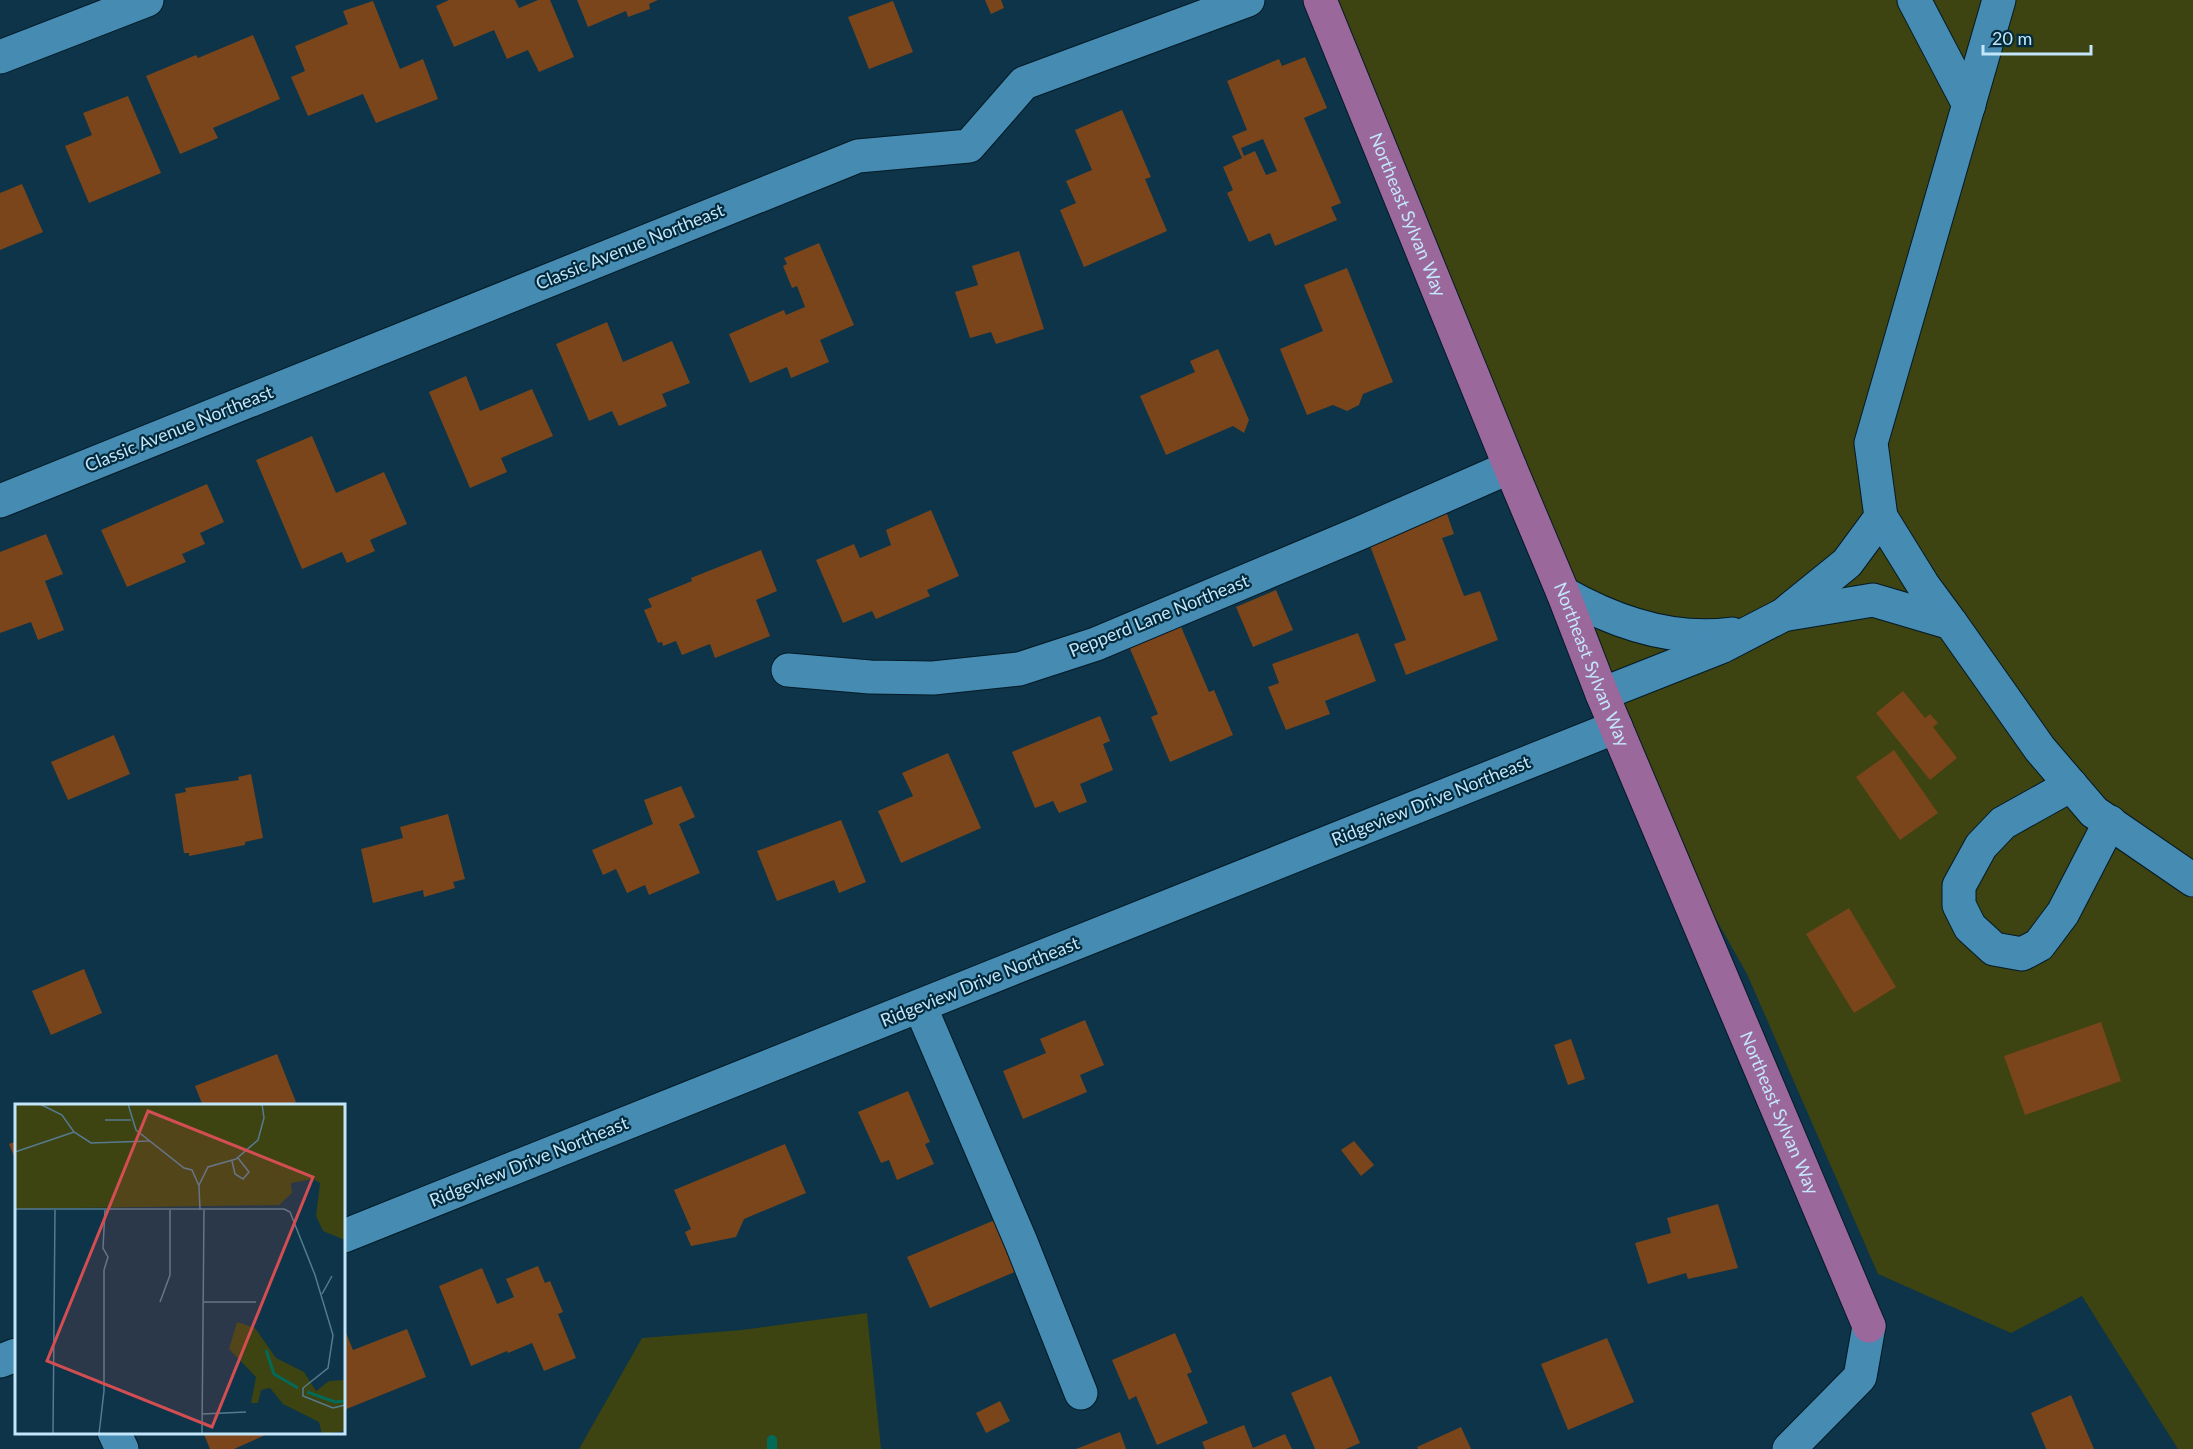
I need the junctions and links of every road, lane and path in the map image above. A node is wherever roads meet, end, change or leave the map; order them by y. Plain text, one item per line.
1 (147, 0) edge
2 (1248, 0) edge
3 (1320, 0) edge
4 (1914, 0) edge
5 (1999, 0) edge
6 (0, 57) edge
7 (1969, 105) junction
8 (1510, 467) junction
9 (0, 501) edge
10 (1881, 517) junction
11 (1563, 593) junction
12 (1783, 615) junction
13 (1951, 623) junction
14 (1752, 631) junction
15 (788, 670) dead end
16 (1602, 694) junction
17 (1616, 727) junction
18 (2071, 785) junction
19 (2110, 822) junction
20 (2193, 880) edge
21 (920, 1006) junction
22 (345, 1236) edge
23 (1869, 1326) joint
24 (15, 1355) edge
25 (0, 1361) edge
26 (1081, 1393) dead end
27 (115, 1434) edge
28 (122, 1449) edge
29 (1789, 1449) edge

1 - 6 street
2 - 9 street, Classic Avenue Northeast
3 - 8 main road, Northeast Sylvan Way
4 - 7 street
5 - 7 street
7 - 10 street
8 - 11 main road, Northeast Sylvan Way
8 - 15 street, Pepperd Lane Northeast
10 - 12 street
10 - 13 street
11 - 14 street
11 - 16 main road, Northeast Sylvan Way
12 - 13 street
12 - 14 street
13 - 18 street
14 - 16 street
16 - 17 main road, Northeast Sylvan Way
17 - 21 street, Ridgeview Drive Northeast
17 - 23 main road, Northeast Sylvan Way
18 - 19 street
18 - 19 street
19 - 20 street
21 - 22 street, Ridgeview Drive Northeast
21 - 26 street
23 - 29 street
24 - 25 street
27 - 28 street

